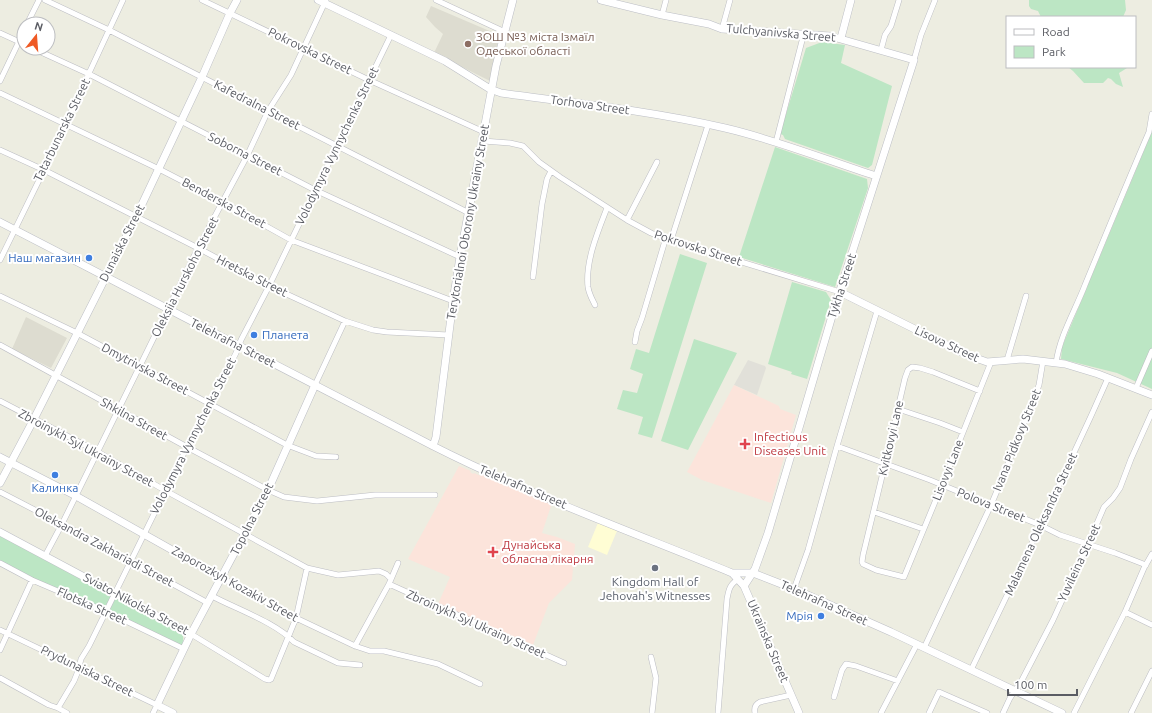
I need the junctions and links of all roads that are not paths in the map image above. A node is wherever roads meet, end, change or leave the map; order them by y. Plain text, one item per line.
1 (39, 0) edge
2 (45, 0) edge
3 (123, 0) edge
4 (202, 0) edge
5 (237, 0) edge
6 (436, 0) edge
7 (513, 0) edge
8 (601, 0) edge
9 (666, 0) edge
10 (730, 0) edge
11 (851, 0) edge
12 (899, 0) edge
13 (934, 0) edge
14 (323, 1) edge
15 (610, 1) edge
16 (230, 13) junction
17 (662, 15) junction
18 (31, 16) edge
19 (722, 29) junction
20 (108, 30) junction
21 (504, 32) junction
22 (0, 33) edge
23 (804, 33) junction
24 (391, 35) junction
25 (841, 38) junction
26 (16, 41) edge
27 (303, 48) junction
28 (881, 50) junction
29 (16, 52) edge
30 (50, 56) edge
31 (914, 60) junction
32 (89, 74) junction
33 (202, 77) junction
34 (369, 80) junction
35 (0, 81) edge
36 (492, 90) junction
37 (0, 93) edge
38 (268, 111) junction
39 (1152, 114) edge
40 (181, 121) junction
41 (65, 124) junction
42 (708, 125) junction
43 (484, 132) junction
44 (483, 141) junction
45 (776, 142) junction
46 (336, 146) junction
47 (0, 150) edge
48 (247, 156) junction
49 (657, 162) dead end
50 (159, 169) junction
51 (44, 170) junction
52 (551, 171) junction
53 (876, 176) junction
54 (316, 190) junction
55 (223, 202) junction
56 (607, 208) junction
57 (469, 213) junction
58 (136, 217) junction
59 (627, 220) junction
60 (0, 222) edge
61 (14, 229) junction
62 (666, 239) junction
63 (291, 240) junction
64 (198, 248) junction
65 (460, 257) junction
66 (0, 260) edge
67 (105, 277) junction
68 (533, 277) dead end
69 (269, 286) junction
70 (840, 292) junction
71 (0, 296) edge
72 (1026, 296) dead end
73 (453, 301) junction
74 (595, 305) dead end
75 (169, 309) junction
76 (877, 311) junction
77 (345, 321) junction
78 (77, 333) junction
79 (449, 335) junction
80 (635, 342) dead end
81 (0, 345) edge
82 (239, 345) junction
83 (1152, 351) edge
84 (1007, 360) junction
85 (1042, 361) junction
86 (991, 362) junction
87 (1056, 363) junction
88 (140, 367) junction
89 (56, 375) junction
90 (1108, 378) junction
91 (315, 385) junction
92 (1136, 388) junction
93 (980, 391) junction
94 (1152, 395) edge
95 (0, 401) edge
96 (210, 404) junction
97 (898, 409) junction
98 (119, 411) junction
99 (1152, 412) edge
100 (34, 419) junction
101 (963, 432) junction
102 (287, 446) junction
103 (433, 446) junction
104 (836, 446) junction
105 (187, 448) junction
106 (98, 452) junction
107 (0, 457) edge
108 (336, 457) dead end
109 (10, 463) junction
110 (885, 464) junction
111 (0, 483) edge
112 (942, 485) junction
113 (268, 490) junction
114 (166, 491) junction
115 (0, 492) edge
116 (435, 495) dead end
117 (76, 496) junction
118 (991, 505) junction
119 (874, 512) junction
120 (62, 524) junction
121 (1040, 525) junction
122 (923, 529) junction
123 (0, 532) edge
124 (144, 534) junction
125 (244, 534) junction
126 (1088, 544) junction
127 (1152, 554) edge
128 (45, 556) junction
129 (131, 561) junction
130 (0, 563) edge
131 (398, 563) dead end
132 (1146, 565) junction
133 (307, 568) junction
134 (732, 573) junction
135 (753, 573) junction
136 (222, 578) junction
137 (904, 578) joint
138 (738, 579) junction
139 (32, 580) junction
140 (390, 581) junction
141 (744, 586) junction
142 (794, 589) junction
143 (115, 594) junction
144 (210, 599) junction
145 (106, 612) junction
146 (1125, 612) junction
147 (296, 618) junction
148 (1152, 625) edge
149 (0, 630) edge
150 (8, 633) junction
151 (192, 634) junction
152 (289, 637) junction
153 (917, 644) junction
154 (356, 646) junction
155 (924, 648) junction
156 (184, 649) junction
157 (0, 650) edge
158 (651, 657) dead end
159 (564, 663) dead end
160 (360, 665) dead end
161 (79, 667) junction
162 (970, 670) junction
163 (1152, 671) edge
164 (0, 678) edge
165 (898, 681) junction
166 (480, 684) dead end
167 (1015, 691) junction
168 (791, 695) junction
169 (834, 697) dead end
170 (157, 705) junction
171 (58, 708) junction
172 (68, 713) edge
173 (153, 713) edge
174 (173, 713) edge
175 (652, 713) edge
176 (718, 713) edge
177 (755, 713) edge
178 (799, 713) edge
179 (881, 713) edge
180 (929, 713) edge
181 (988, 713) edge
182 (1003, 713) edge
183 (1062, 713) edge
184 (1074, 713) edge
185 (1131, 713) edge

1 - 18 street
2 - 20 street, Kafedralna Street
3 - 20 street, Tatarbunarska Street
4 - 16 street, Pokrovska Street
5 - 16 main road, Dunaiska Street
6 - 21 street
7 - 21 main road, Terytorialnoi Oborony Ukrainy Street
8 - 15 main road, Tulchyanivska Street
9 - 17 street
10 - 19 street
11 - 25 main road
12 - 28 street
13 - 31 street, Tykha Street
14 - 24 main road, Torhova Street
14 - 27 street, Oleksiia Hurskoho Street
15 - 17 main road, Tulchyanivska Street
16 - 27 street, Pokrovska Street
16 - 33 main road, Dunaiska Street
17 - 19 main road, Tulchyanivska Street
19 - 23 main road, Tulchyanivska Street
20 - 32 street, Tatarbunarska Street
20 - 33 street, Kafedralna Street
21 - 36 main road, Terytorialnoi Oborony Ukrainy Street
22 - 26 street
23 - 25 main road, Tulchyanivska Street
23 - 45 street
24 - 34 street, Volodymyra Vynnychenka Street
24 - 36 main road, Torhova Street
25 - 28 main road, Tulchyanivska Street
27 - 34 street, Pokrovska Street
27 - 38 street, Oleksiia Hurskoho Street
28 - 31 main road, Tulchyanivska Street
29 - 35 street
30 - 32 street, Soborna Street
31 - 53 main road, Tykha Street
32 - 40 street, Soborna Street
32 - 41 street, Tatarbunarska Street
33 - 38 street, Kafedralna Street
33 - 40 main road, Dunaiska Street
34 - 43 street, Pokrovska Street
34 - 46 street, Volodymyra Vynnychenka Street
36 - 42 main road, Torhova Street
36 - 43 main road, Terytorialnoi Oborony Ukrainy Street
37 - 41 street, Benderska Street
38 - 46 street, Kafedralna Street
38 - 48 street, Oleksiia Hurskoho Street
39 - 87 street
40 - 48 street, Soborna Street
40 - 50 main road, Dunaiska Street
41 - 50 street, Benderska Street
41 - 51 street, Tatarbunarska Street
42 - 45 main road, Torhova Street
42 - 62 street
43 - 44 main road, Terytorialnoi Oborony Ukrainy Street
44 - 52 street, Pokrovska Street
44 - 57 main road, Terytorialnoi Oborony Ukrainy Street
45 - 53 main road, Torhova Street
46 - 54 street, Volodymyra Vynnychenka Street
46 - 57 street, Kafedralna Street
47 - 51 street, Hretska Street
48 - 54 street, Soborna Street
48 - 55 street, Oleksiia Hurskoho Street
49 - 59 street
50 - 55 street, Benderska Street
50 - 58 main road, Dunaiska Street
51 - 58 street, Hretska Street
51 - 61 street, Tatarbunarska Street
52 - 56 street, Pokrovska Street
52 - 68 street
53 - 70 main road, Tykha Street
54 - 63 street, Volodymyra Vynnychenka Street
54 - 65 street, Soborna Street
55 - 63 street, Benderska Street
55 - 64 street, Oleksiia Hurskoho Street
56 - 59 street, Pokrovska Street
56 - 74 street
57 - 65 main road, Terytorialnoi Oborony Ukrainy Street
58 - 64 street, Hretska Street
58 - 67 main road, Dunaiska Street
59 - 62 street, Pokrovska Street
60 - 61 main road, Telehrafna Street
61 - 66 street, Tatarbunarska Street
61 - 67 main road, Telehrafna Street
62 - 70 street, Pokrovska Street
62 - 80 street
63 - 69 street, Volodymyra Vynnychenka Street
63 - 73 street, Benderska Street
64 - 69 street, Hretska Street
64 - 75 street, Oleksiia Hurskoho Street
65 - 73 main road, Terytorialnoi Oborony Ukrainy Street
67 - 75 main road, Telehrafna Street
67 - 78 main road, Dunaiska Street
69 - 77 street, Hretska Street
69 - 82 street, Volodymyra Vynnychenka Street
70 - 76 main road, Lisova Street
70 - 135 main road, Tykha Street
71 - 78 street, Dmytrivska Street
72 - 84 street
73 - 79 main road, Terytorialnoi Oborony Ukrainy Street
75 - 82 main road, Telehrafna Street
75 - 88 street, Oleksiia Hurskoho Street
76 - 86 main road, Lisova Street
76 - 104 street
77 - 79 street, Hretska Street
77 - 91 street, Topolna Street
78 - 88 street, Dmytrivska Street
78 - 89 main road, Dunaiska Street
79 - 103 main road, Terytorialnoi Oborony Ukrainy Street
81 - 89 street, Shkilna Street
82 - 91 main road, Telehrafna Street
82 - 96 street, Volodymyra Vynnychenka Street
83 - 92 street
84 - 85 main road, Lisova Street
84 - 86 main road, Lisova Street
85 - 87 main road, Lisova Street
85 - 118 street, Ivana Pidkovy Street
86 - 93 street, Lisovyi Lane
87 - 90 main road, Lisova Street
88 - 96 street, Dmytrivska Street
88 - 98 street, Oleksiia Hurskoho Street
89 - 98 street, Shkilna Street
89 - 100 main road, Dunaiska Street
90 - 92 main road, Lisova Street
90 - 121 street, Malamena Oleksandra Street
91 - 102 main road, Topolna Street
91 - 103 main road, Telehrafna Street
92 - 94 main road, Lisova Street
93 - 97 street, Kvitkovyi Lane
93 - 101 street, Lisovyi Lane
95 - 100 street, Zbroinykh Syl Ukrainy Street
96 - 102 street, Dmytrivska Street
96 - 105 street, Volodymyra Vynnychenka Street
97 - 101 street
97 - 110 street, Kvitkovyi Lane
98 - 105 street, Shkilna Street
98 - 106 street, Oleksiia Hurskoho Street
99 - 126 street, Yuvileina Street
100 - 106 street, Zbroinykh Syl Ukrainy Street
100 - 109 main road, Dunaiska Street
101 - 112 street, Lisovyi Lane
102 - 108 street, Dmytrivska Street
102 - 113 main road, Topolna Street
103 - 134 main road, Telehrafna Street
104 - 110 street, Polova Street
104 - 142 street
105 - 113 street, Shkilna Street
105 - 114 street, Volodymyra Vynnychenka Street
106 - 114 street, Zbroinykh Syl Ukrainy Street
106 - 117 street, Oleksiia Hurskoho Street
107 - 109 main road, Zaporozkyh Kozakiv Street
109 - 111 main road, Dunaiska Street
109 - 117 main road, Zaporozkyh Kozakiv Street
110 - 112 street, Polova Street
110 - 119 street, Kvitkovyi Lane
112 - 118 street, Polova Street
112 - 122 street, Lisovyi Lane
113 - 116 street, Shkilna Street
113 - 125 main road, Topolna Street
114 - 124 street, Volodymyra Vynnychenka Street
114 - 125 street, Zbroinykh Syl Ukrainy Street
115 - 120 street, Oleksandra Zakhariadi Street
117 - 120 street, Oleksiia Hurskoho Street
117 - 124 main road, Zaporozkyh Kozakiv Street
118 - 121 street, Polova Street
118 - 155 street, Ivana Pidkovy Street
119 - 122 street
119 - 137 street, Kvitkovyi Lane
120 - 128 street, Oleksiia Hurskoho Street
120 - 129 street, Oleksandra Zakhariadi Street
121 - 126 street, Polova Street
121 - 162 street, Malamena Oleksandra Street
122 - 137 street, Lisovyi Lane
123 - 128 main road, Sviato-Nikolska Street
124 - 129 street, Volodymyra Vynnychenka Street
124 - 136 main road, Zaporozkyh Kozakiv Street
125 - 133 street, Zbroinykh Syl Ukrainy Street
125 - 136 main road, Topolna Street
126 - 132 street, Polova Street
126 - 167 street, Yuvileina Street
127 - 132 street
128 - 143 main road, Sviato-Nikolska Street
129 - 143 street, Volodymyra Vynnychenka Street
129 - 144 street, Oleksandra Zakhariadi Street
130 - 139 street, Flotska Street
131 - 140 street
132 - 146 street
133 - 140 street, Zbroinykh Syl Ukrainy Street
133 - 147 street
134 - 135 main road, Telehrafna Street
134 - 138 main road, Ukrainska Street
135 - 141 main road, Tykha Street
135 - 142 main road, Telehrafna Street
136 - 144 main road, Topolna Street
136 - 147 street, Zaporozkyh Kozakiv Street
138 - 141 main road, Ukrainska Street
138 - 176 street
139 - 145 street, Flotska Street
139 - 150 street
140 - 154 street
140 - 159 street, Zbroinykh Syl Ukrainy Street
141 - 168 main road, Ukrainska Street
142 - 153 main road, Telehrafna Street
143 - 145 street, Volodymyra Vynnychenka Street
143 - 151 main road, Sviato-Nikolska Street
144 - 151 main road, Topolna Street
144 - 152 street, Oleksandra Zakhariadi Street
145 - 156 street, Flotska Street
145 - 161 street, Volodymyra Vynnychenka Street
146 - 148 street
146 - 184 street
147 - 152 street
147 - 154 street, Zaporozkyh Kozakiv Street
149 - 150 street, Prydunaiska Street
150 - 157 street
150 - 161 street, Prydunaiska Street
151 - 152 street, Sviato-Nikolska Street
151 - 156 main road, Topolna Street
152 - 160 street, Oleksandra Zakhariadi Street
153 - 155 main road, Telehrafna Street
153 - 165 street
154 - 166 street, Zaporozkyh Kozakiv Street
155 - 162 main road, Telehrafna Street
156 - 170 main road, Topolna Street
158 - 175 street
161 - 170 street, Prydunaiska Street
161 - 171 street, Volodymyra Vynnychenka Street
162 - 167 main road, Telehrafna Street
163 - 185 street
164 - 171 street
165 - 169 street
165 - 179 street
167 - 182 street, Yuvileina Street
167 - 183 main road, Telehrafna Street
168 - 177 street
168 - 178 main road, Ukrainska Street
170 - 173 street, Topolna Street
170 - 174 main road, Prydunaiska Street
171 - 172 street
180 - 181 street

